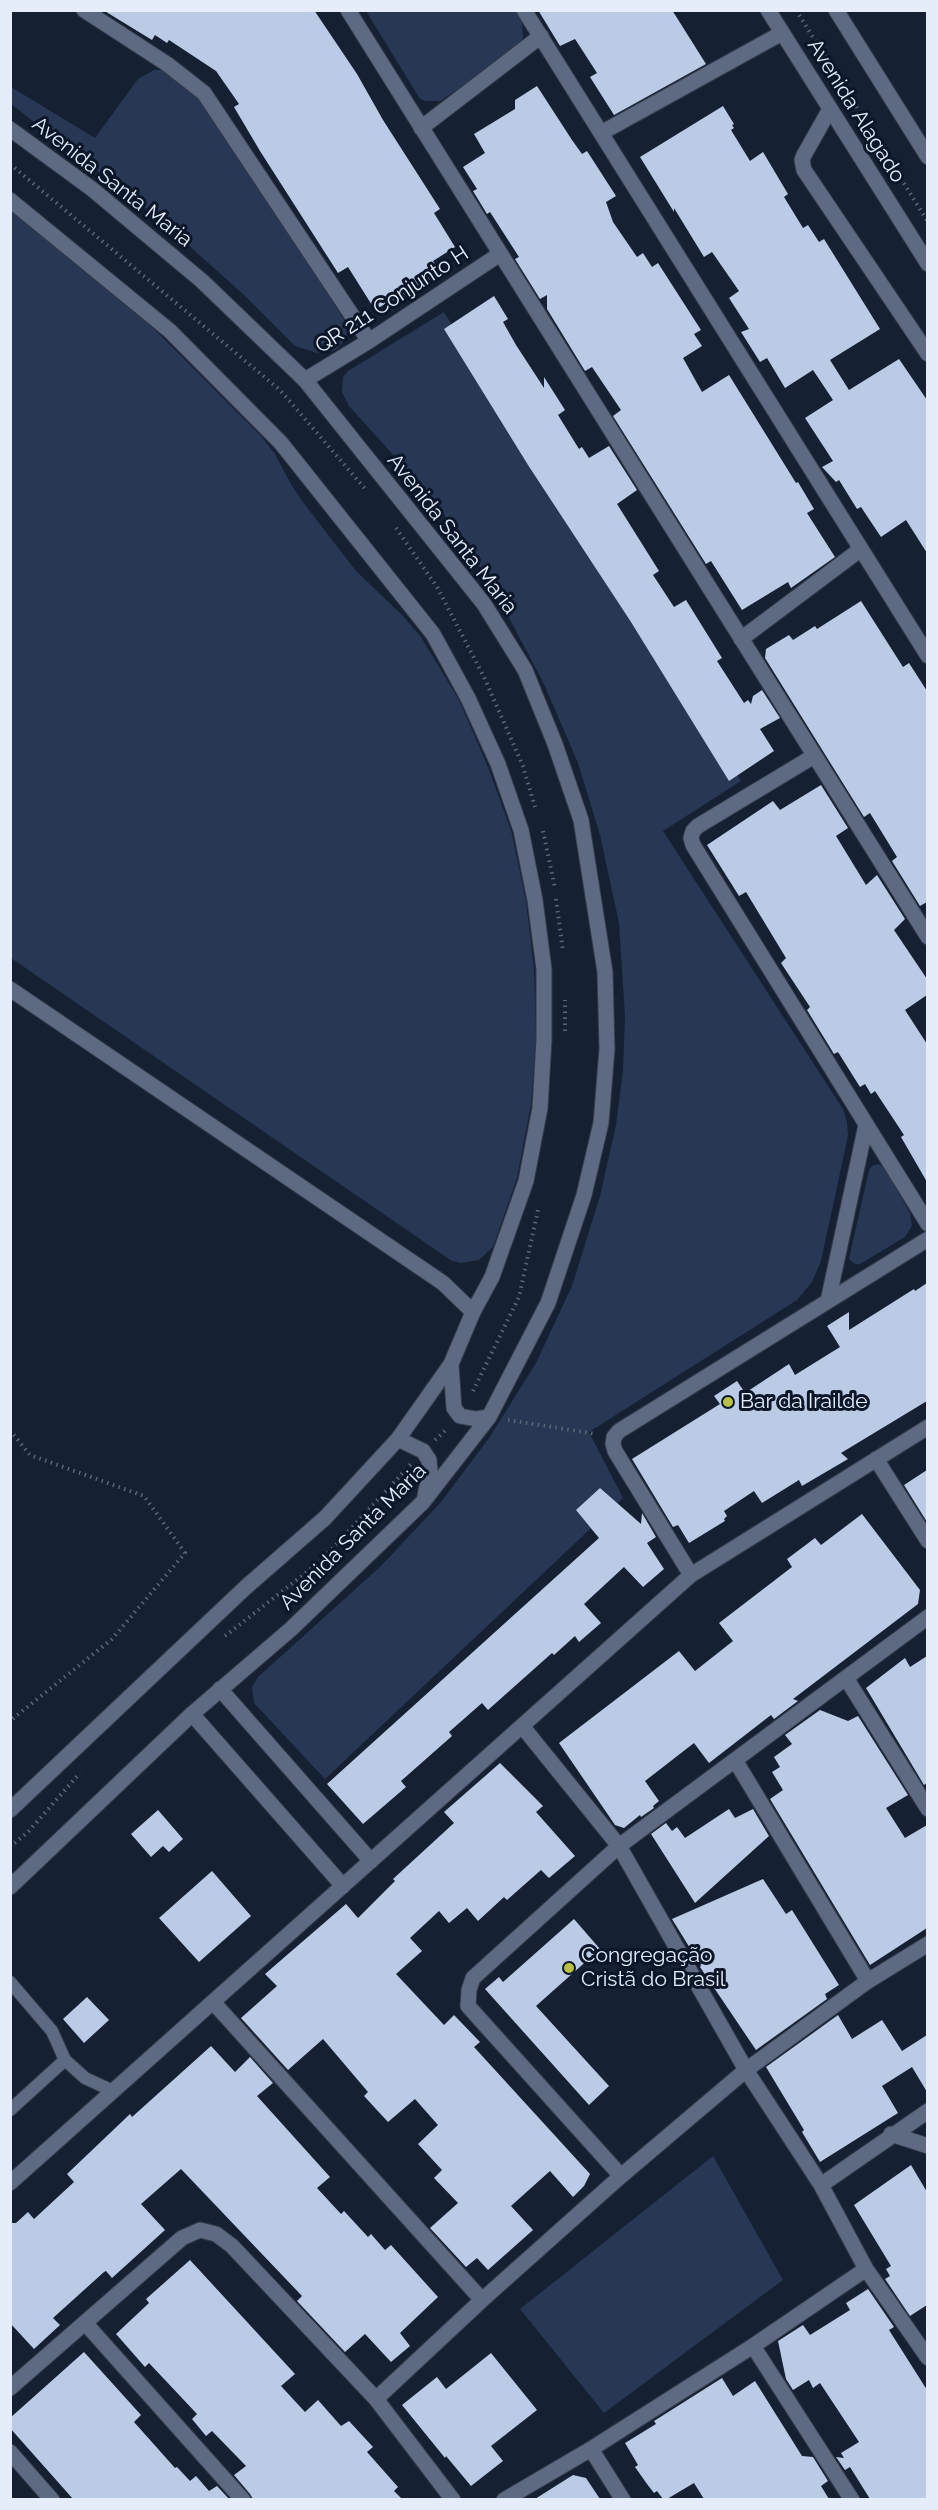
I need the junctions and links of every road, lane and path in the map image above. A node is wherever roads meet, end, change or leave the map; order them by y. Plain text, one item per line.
1 (84, 10) edge
2 (348, 10) edge
3 (524, 10) edge
4 (768, 10) edge
5 (796, 10) edge
6 (836, 10) edge
7 (782, 33) junction
8 (541, 36) junction
9 (830, 109) junction
10 (422, 128) junction
11 (10, 129) edge
12 (601, 133) junction
13 (927, 157) edge
14 (10, 164) edge
15 (10, 200) edge
16 (927, 222) edge
17 (500, 254) junction
18 (927, 264) edge
19 (369, 341) junction
20 (927, 354) edge
21 (305, 380) junction
22 (372, 498) dead end
23 (393, 525) dead end
24 (861, 549) junction
25 (741, 639) junction
26 (927, 656) edge
27 (814, 756) junction
28 (537, 811) dead end
29 (540, 822) dead end
30 (927, 937) edge
31 (563, 952) dead end
32 (10, 989) edge
33 (565, 996) dead end
34 (565, 1039) dead end
35 (866, 1125) junction
36 (539, 1207) dead end
37 (927, 1224) edge
38 (927, 1239) edge
39 (828, 1301) junction
40 (473, 1312) junction
41 (451, 1364) junction
42 (460, 1416) junction
43 (489, 1417) junction
44 (927, 1427) edge
45 (10, 1430) edge
46 (614, 1437) junction
47 (398, 1439) junction
48 (423, 1451) junction
49 (876, 1459) junction
50 (423, 1502) junction
51 (927, 1541) edge
52 (691, 1575) junction
53 (927, 1617) edge
54 (222, 1639) dead end
55 (846, 1678) junction
56 (220, 1689) junction
57 (192, 1714) junction
58 (10, 1721) edge
59 (522, 1726) junction
60 (735, 1760) junction
61 (85, 1768) dead end
62 (927, 1809) edge
63 (10, 1810) edge
64 (619, 1846) junction
65 (10, 1847) edge
66 (371, 1861) junction
67 (343, 1886) junction
68 (10, 1887) edge
69 (927, 1944) edge
70 (868, 1981) junction
71 (10, 1982) edge
72 (213, 2002) junction
73 (64, 2060) junction
74 (746, 2070) junction
75 (113, 2091) junction
76 (10, 2110) edge
77 (927, 2111) edge
78 (891, 2134) junction
79 (927, 2146) edge
80 (621, 2176) junction
81 (10, 2182) edge
82 (821, 2185) junction
83 (866, 2269) junction
84 (482, 2300) junction
85 (86, 2324) junction
86 (753, 2346) junction
87 (927, 2357) edge
88 (10, 2388) edge
89 (376, 2399) junction
90 (591, 2449) junction
91 (10, 2452) edge
92 (52, 2499) edge
93 (243, 2499) edge
94 (453, 2499) edge
95 (504, 2499) edge
96 (623, 2499) edge
97 (852, 2499) edge

1 - 19 street
2 - 10 street
3 - 8 street
4 - 7 street, Avenida Alagado
5 - 16 path
6 - 13 street, Avenida Alagado
7 - 9 street, Avenida Alagado
7 - 12 street
8 - 10 street
8 - 12 street
9 - 18 street, Avenida Alagado
9 - 20 street
10 - 17 street
11 - 21 street, Avenida Santa Maria
12 - 24 street
14 - 22 path
15 - 40 street, Avenida Santa Maria
17 - 19 street, QR 211 Conjunto H
17 - 25 street
19 - 21 street, QR 211 Conjunto H
21 - 43 street, Avenida Santa Maria
23 - 28 path
24 - 25 street
24 - 26 street
25 - 27 street
27 - 30 street
27 - 35 street
29 - 31 path
32 - 40 street
33 - 34 path
35 - 37 street
35 - 39 street
36 - 42 path
38 - 39 street
39 - 46 street
40 - 41 street, Avenida Santa Maria
41 - 42 street
41 - 47 street, Avenida Santa Maria
42 - 43 street
42 - 48 path
43 - 46 path
43 - 50 street, Avenida Santa Maria
44 - 49 street
45 - 58 path
46 - 52 street
47 - 48 street
47 - 63 street, Avenida Santa Maria
48 - 50 street
48 - 54 path
49 - 51 street
49 - 52 street
50 - 56 street, Avenida Santa Maria
52 - 59 street
53 - 55 street
55 - 60 street
55 - 62 street
56 - 57 street, Avenida Santa Maria
56 - 66 street
57 - 67 street
57 - 68 street, Avenida Santa Maria
59 - 64 street
59 - 66 street
60 - 64 street
60 - 70 street
61 - 65 path
64 - 74 street
64 - 80 street
66 - 67 street
67 - 72 street
69 - 70 street
70 - 74 street
71 - 73 lane
72 - 75 street
72 - 84 street
73 - 75 lane
73 - 76 lane
74 - 80 street
74 - 82 street
75 - 81 street
77 - 78 street
78 - 79 street
78 - 82 street
80 - 84 street
82 - 83 street
83 - 86 street
83 - 87 street
84 - 89 street
85 - 88 street
85 - 89 street
85 - 93 street
86 - 90 street
86 - 97 street
89 - 94 street
90 - 95 street
90 - 96 street
91 - 92 street

